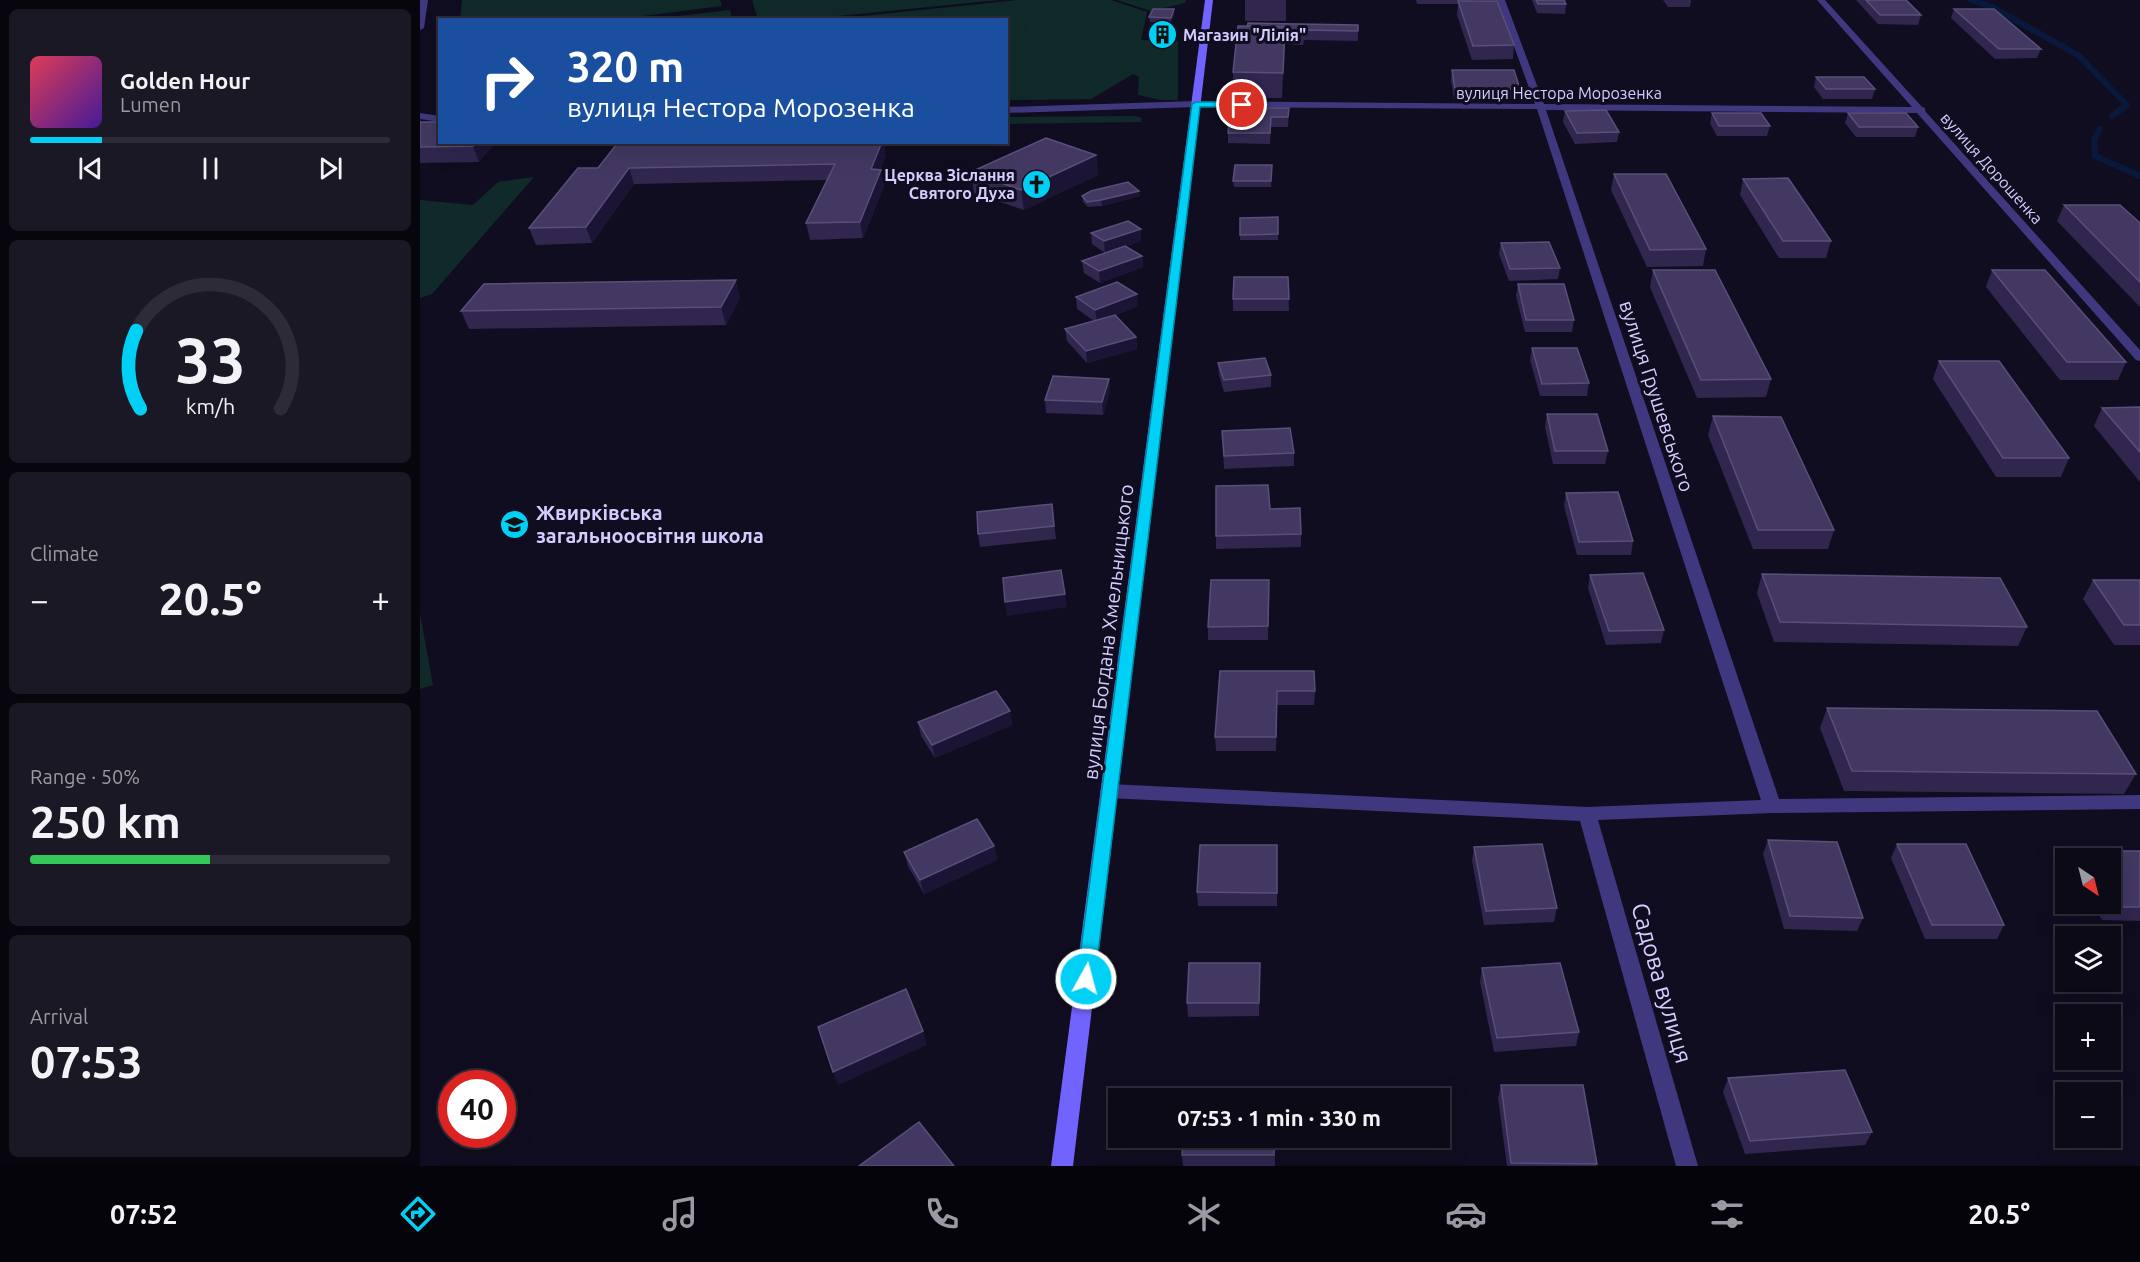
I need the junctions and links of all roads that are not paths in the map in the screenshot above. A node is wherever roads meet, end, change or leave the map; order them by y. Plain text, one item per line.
1 (424, 0) edge
2 (1209, 0) edge
3 (1501, 0) edge
4 (1821, 0) edge
5 (420, 28) edge
6 (1196, 104) junction
7 (1541, 109) junction
8 (1008, 110) edge
9 (1922, 110) junction
10 (420, 116) edge
11 (438, 119) edge
12 (2140, 357) edge
13 (1109, 791) junction
14 (2140, 802) edge
15 (1772, 806) junction
16 (1587, 814) junction
17 (1062, 1166) edge
18 (1687, 1166) edge

1 - 5 street
2 - 6 street, вулиця Богдана Хмельницького
3 - 7 street, вулиця Грушевського
4 - 9 street, вулиця Дорошенка
6 - 7 street, вулиця Нестора Морозенка
6 - 8 street
6 - 13 street, вулиця Богдана Хмельницького
7 - 9 street, вулиця Нестора Морозенка
7 - 15 street, вулиця Грушевського
9 - 12 street, вулиця Дорошенка
10 - 11 street
13 - 16 street
13 - 17 street, вулиця Богдана Хмельницького
14 - 15 street
15 - 16 street
16 - 18 street, Садова вулиця

